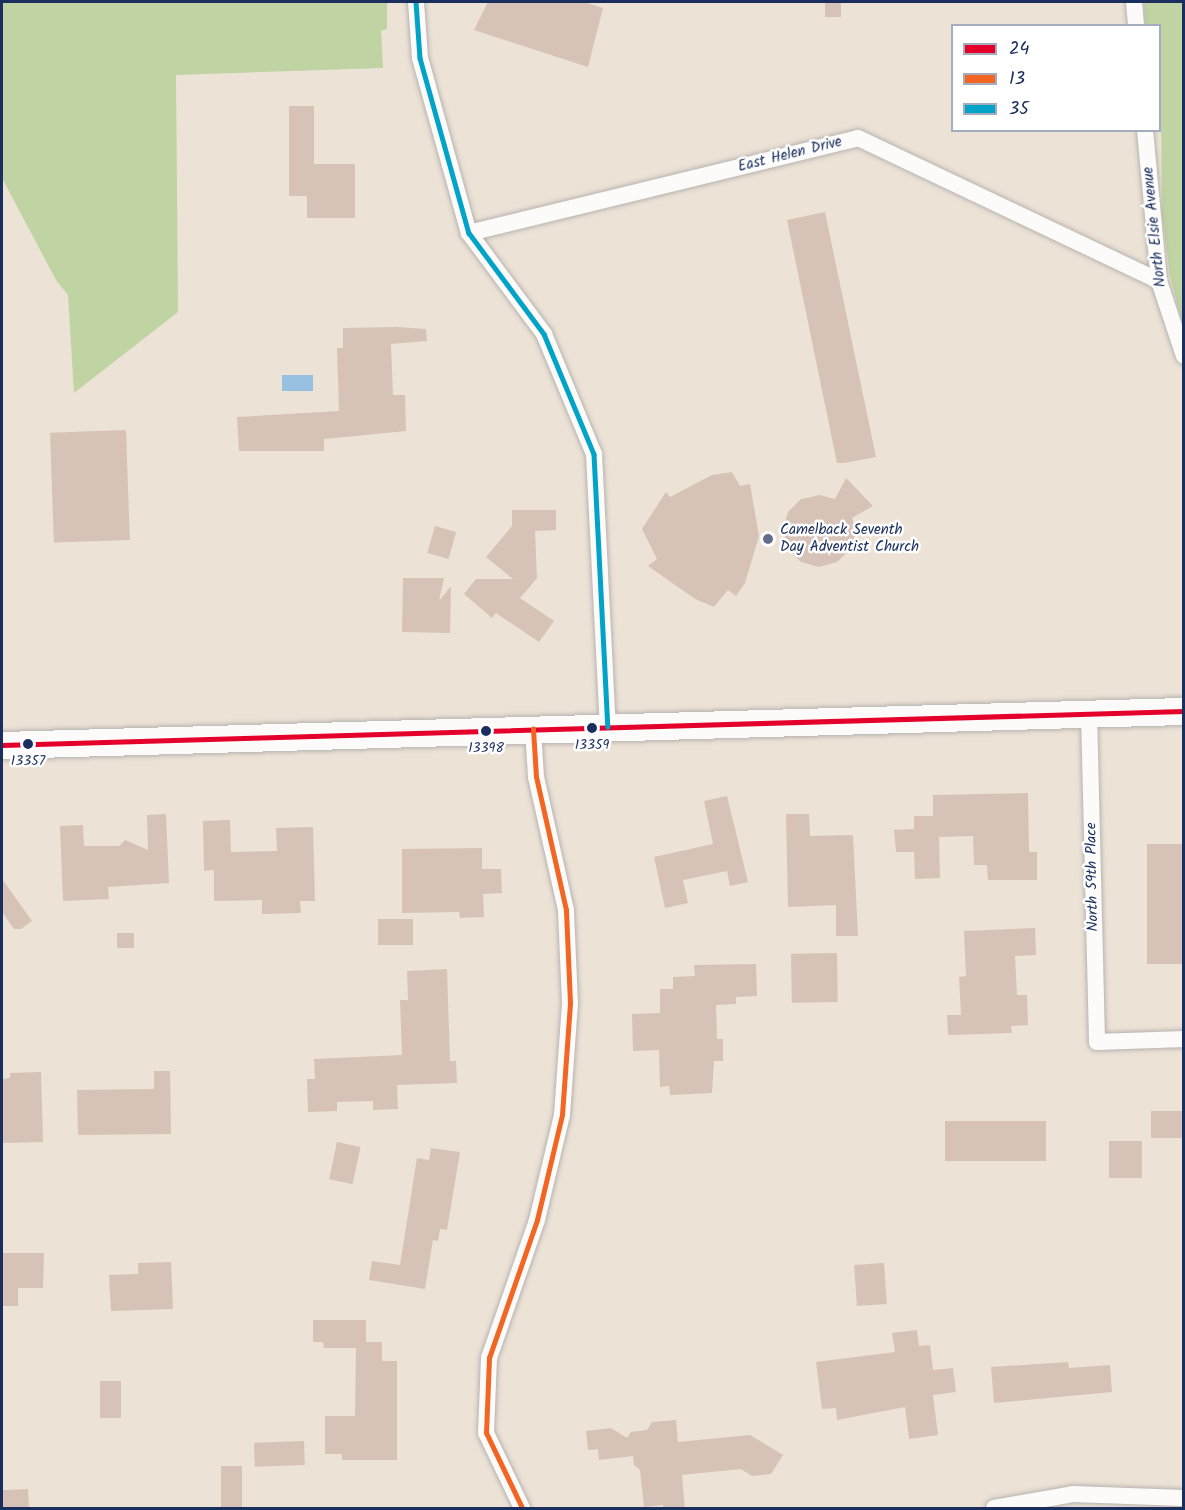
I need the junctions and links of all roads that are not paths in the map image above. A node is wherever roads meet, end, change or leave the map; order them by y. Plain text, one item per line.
1 (416, 2) edge
2 (1134, 2) edge
3 (1136, 24) edge
4 (1145, 132) edge
5 (469, 233) junction
6 (1159, 281) junction
7 (1184, 357) edge
8 (1184, 711) edge
9 (1089, 713) junction
10 (608, 727) junction
11 (533, 729) junction
12 (2, 745) edge
13 (1184, 1039) edge
14 (1184, 1498) edge
15 (522, 1509) edge
16 (994, 1509) edge

1 - 5 street
2 - 3 street
4 - 6 street, North Elsie Avenue
5 - 6 street, East Helen Drive
5 - 10 street
6 - 7 street, North Elsie Avenue
8 - 9 main road
9 - 10 main road
9 - 13 street, North 59th Place
10 - 11 main road
11 - 12 main road
11 - 15 street
14 - 16 street

